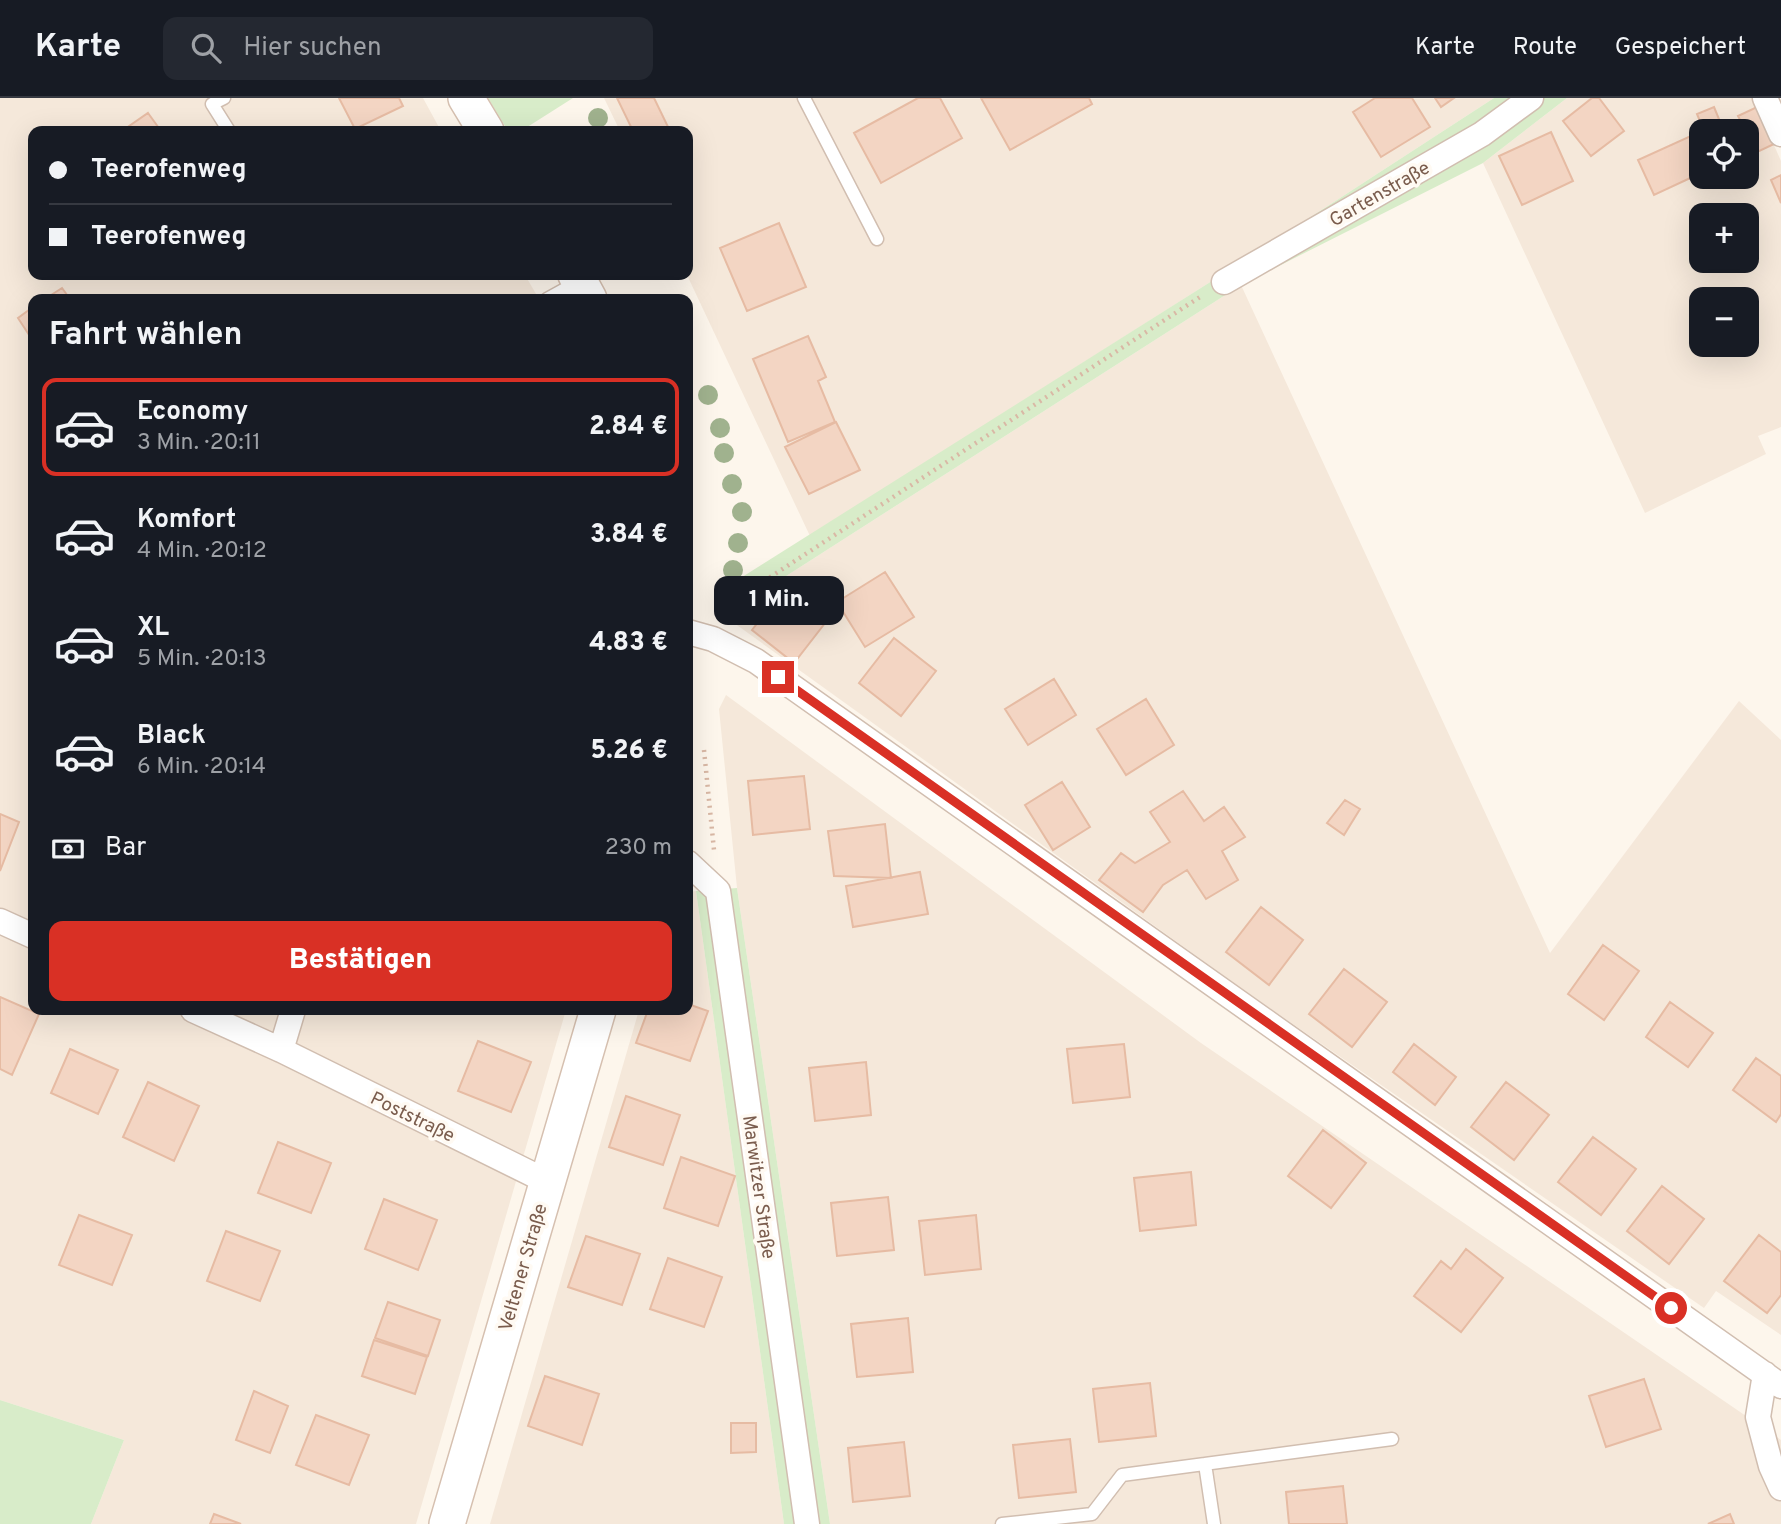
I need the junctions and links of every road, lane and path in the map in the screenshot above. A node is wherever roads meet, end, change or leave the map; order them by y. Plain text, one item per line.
1 (224, 98) edge
2 (466, 98) edge
3 (804, 98) edge
4 (1531, 98) edge
5 (1765, 98) edge
6 (226, 126) edge
7 (483, 126) edge
8 (1781, 134) edge
9 (877, 239) dead end
10 (1224, 282) joint
11 (581, 285) edge
12 (559, 294) edge
13 (715, 608) dead end
14 (693, 633) edge
15 (704, 750) dead end
16 (693, 868) edge
17 (718, 891) junction
18 (0, 921) edge
19 (28, 934) edge
20 (204, 1015) edge
21 (292, 1015) edge
22 (596, 1015) edge
23 (281, 1050) junction
24 (546, 1181) junction
25 (1773, 1380) edge
26 (1392, 1439) dead end
27 (1205, 1464) junction
28 (1781, 1488) edge
29 (447, 1524) edge
30 (807, 1524) edge
31 (1002, 1524) edge
32 (1214, 1524) edge

1 - 6 lane
2 - 7 main road
3 - 9 lane
4 - 10 street, Gartenstraße
5 - 8 street
10 - 13 path
11 - 12 lane
14 - 25 street
15 - 17 path
16 - 17 street
17 - 30 street, Marwitzer Straße
18 - 19 street
20 - 23 street, Poststraße
21 - 23 street
22 - 24 main road, Veltener Straße
23 - 24 street, Poststraße
24 - 29 main road, Veltener Straße
25 - 28 street
26 - 27 lane
27 - 31 lane
27 - 32 lane

